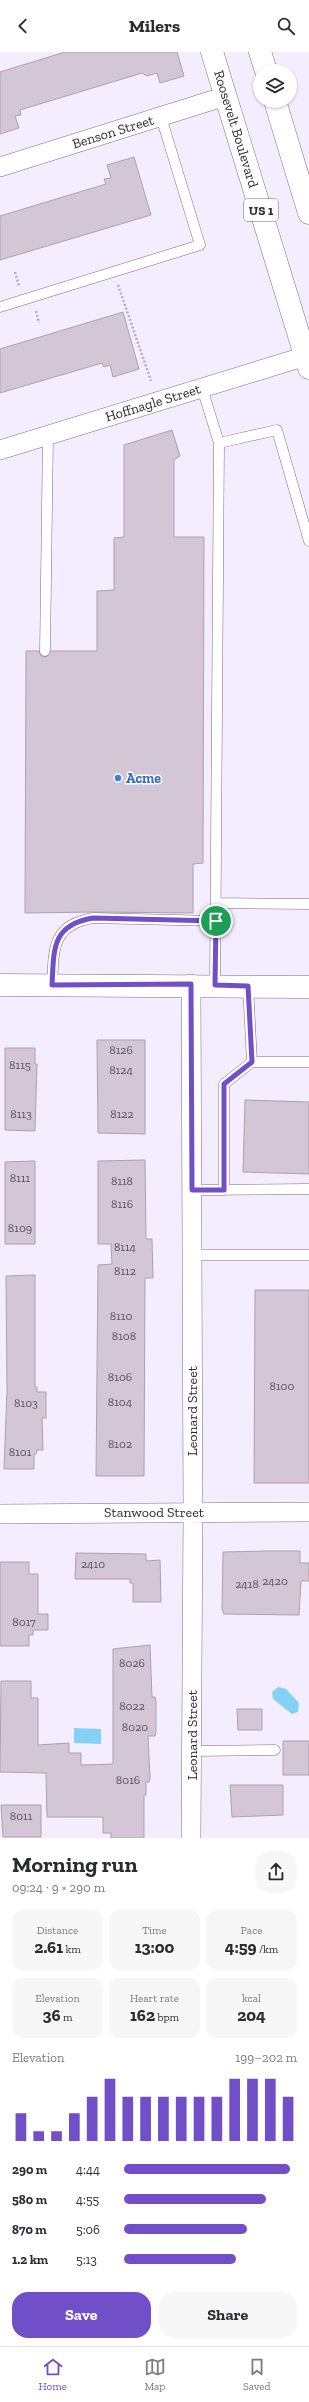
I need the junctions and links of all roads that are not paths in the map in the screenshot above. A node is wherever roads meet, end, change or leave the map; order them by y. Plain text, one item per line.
1 (212, 52) edge
2 (260, 52) edge
3 (264, 64) edge
4 (226, 96) junction
5 (277, 108) edge
6 (161, 117) junction
7 (0, 167) edge
8 (309, 213) edge
9 (0, 307) edge
10 (307, 362) edge
11 (202, 388) junction
12 (48, 435) junction
13 (219, 443) junction
14 (0, 450) edge
15 (309, 541) edge
16 (46, 651) dead end
17 (216, 903) junction
18 (309, 904) edge
19 (216, 921) junction
20 (191, 984) junction
21 (0, 985) edge
22 (52, 985) junction
23 (215, 985) junction
24 (248, 986) junction
25 (309, 987) edge
26 (252, 1062) junction
27 (309, 1062) edge
28 (309, 1189) edge
29 (192, 1190) junction
30 (224, 1190) junction
31 (192, 1255) junction
32 (309, 1255) edge
33 (193, 1512) junction
34 (309, 1512) edge
35 (0, 1514) edge
36 (275, 1750) dead end
37 (192, 1751) junction
38 (191, 1838) edge

1 - 4 main road, Roosevelt Boulevard / US 1
2 - 3 main road
4 - 6 street, Benson Street
4 - 10 main road, Roosevelt Boulevard / US 1
5 - 8 main road
6 - 7 street, Benson Street
6 - 9 lane
10 - 11 street, Hoffnagle Street
11 - 12 street, Hoffnagle Street
11 - 13 lane
12 - 14 street, Hoffnagle Street
12 - 16 lane
13 - 15 lane
13 - 17 lane
17 - 18 lane
17 - 19 lane
19 - 22 lane
19 - 23 lane
20 - 22 main road
20 - 23 main road
20 - 29 street, Leonard Street
21 - 22 main road
23 - 24 main road
24 - 25 main road
24 - 26 lane
26 - 27 lane
26 - 30 lane
28 - 30 lane
29 - 30 lane
29 - 31 street, Leonard Street
31 - 32 lane
31 - 33 street, Leonard Street
33 - 34 street, Stanwood Street
33 - 35 street, Stanwood Street
33 - 37 street, Leonard Street
36 - 37 lane
37 - 38 street, Leonard Street

